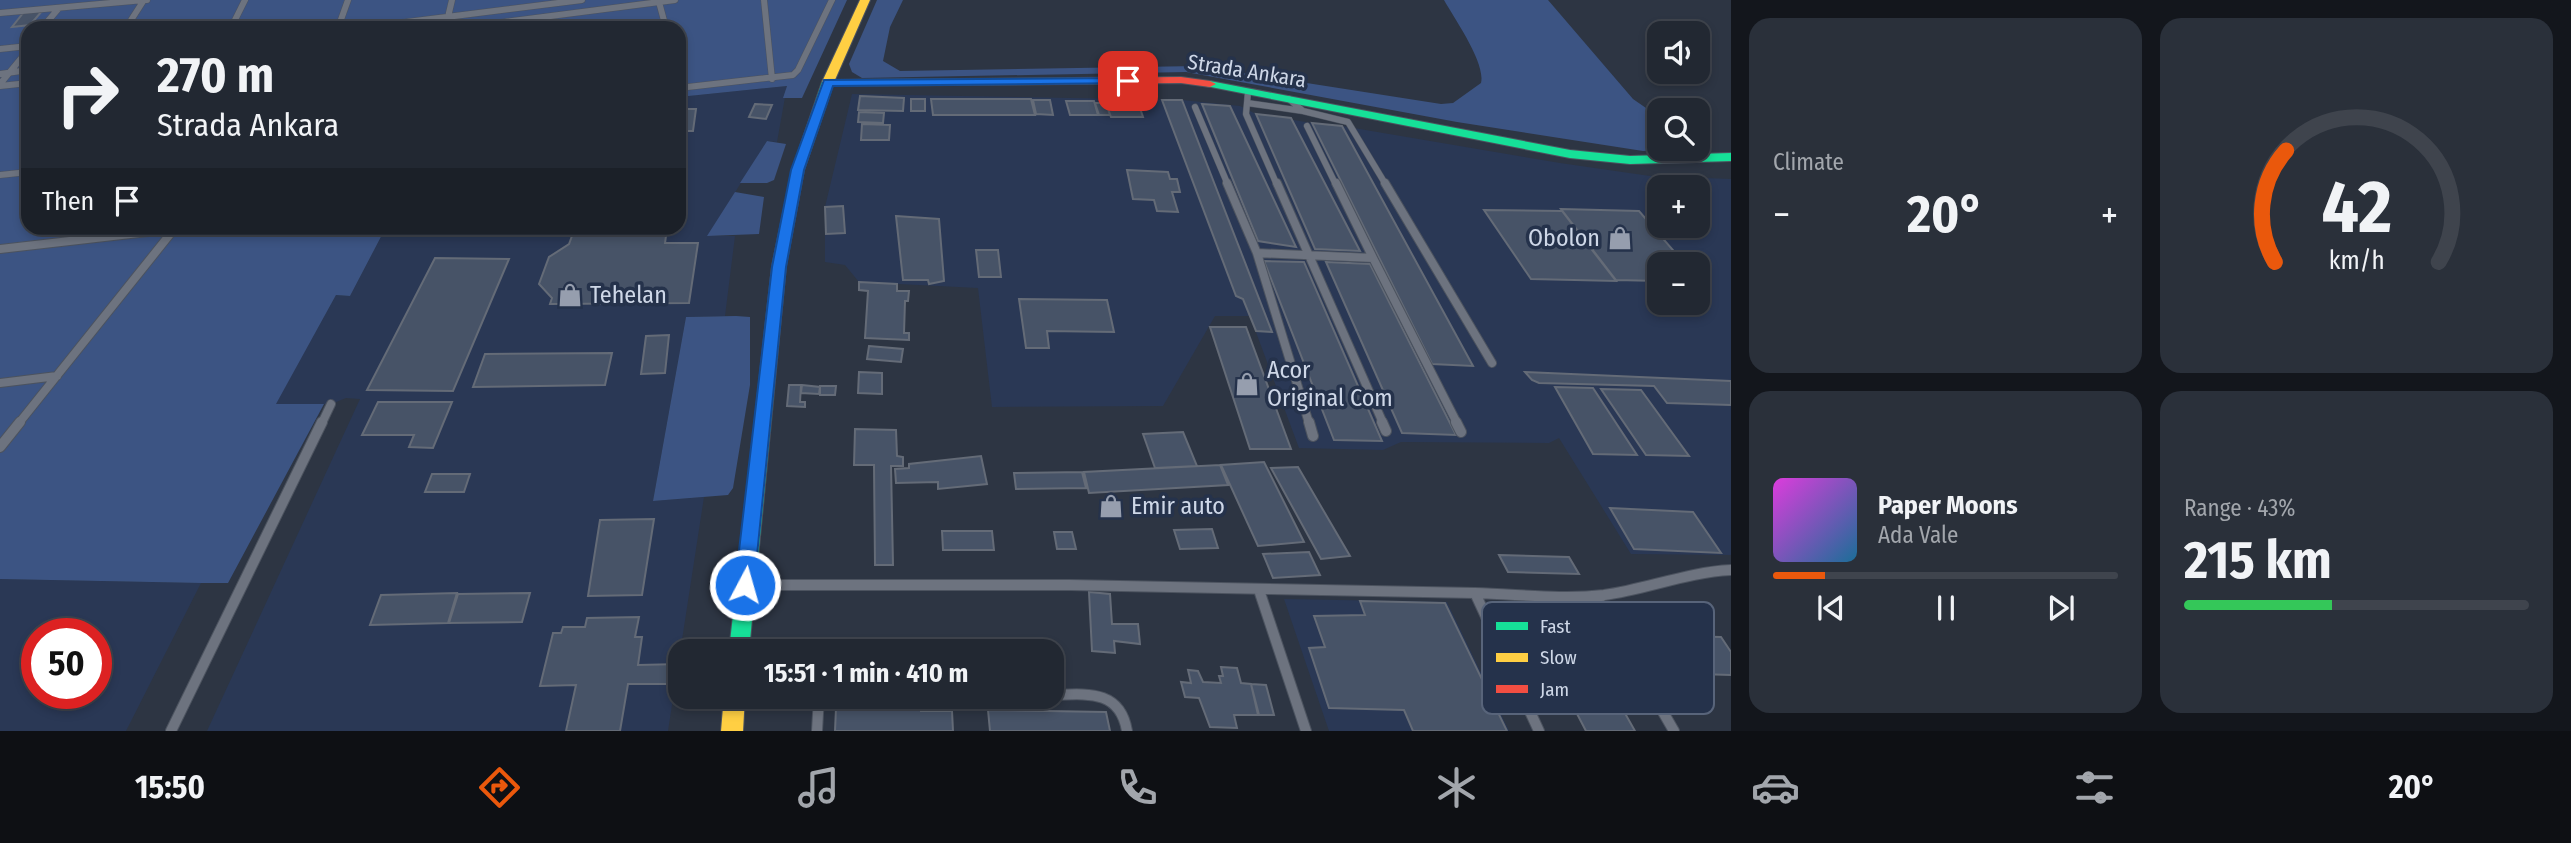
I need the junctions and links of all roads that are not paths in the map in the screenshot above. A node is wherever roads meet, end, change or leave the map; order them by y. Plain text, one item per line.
1 (145, 0) edge
2 (245, 0) edge
3 (348, 0) edge
4 (452, 0) edge
5 (582, 0) edge
6 (675, 0) edge
7 (764, 0) edge
8 (832, 0) edge
9 (865, 0) edge
10 (554, 2) edge
11 (659, 2) junction
12 (59, 8) junction
13 (9, 12) junction
14 (0, 13) edge
15 (554, 16) junction
16 (448, 17) junction
17 (48, 21) edge
18 (131, 21) edge
19 (234, 21) edge
20 (340, 21) edge
21 (416, 21) edge
22 (514, 21) edge
23 (554, 21) edge
24 (664, 21) edge
25 (0, 23) edge
26 (21, 48) edge
27 (0, 49) edge
28 (21, 58) edge
29 (21, 71) edge
30 (0, 74) edge
31 (9, 74) junction
32 (772, 79) junction
33 (828, 83) junction
34 (21, 84) edge
35 (0, 85) edge
36 (686, 88) edge
37 (1247, 97) junction
38 (1289, 99) junction
39 (1195, 107) dead end
40 (1303, 111) junction
41 (1307, 126) dead end
42 (1731, 157) edge
43 (21, 173) edge
44 (0, 175) edge
45 (119, 235) edge
46 (168, 235) edge
47 (0, 250) edge
48 (1257, 253) junction
49 (1309, 254) junction
50 (1373, 258) junction
51 (1492, 363) dead end
52 (57, 376) junction
53 (0, 383) edge
54 (331, 404) dead end
55 (1387, 431) dead end
56 (1461, 432) dead end
57 (1313, 436) dead end
58 (0, 447) edge
59 (1731, 570) edge
60 (745, 585) junction
61 (1259, 590) junction
62 (1475, 593) junction
63 (1596, 596) junction
64 (1599, 602) edge
65 (1482, 608) edge
66 (740, 639) edge
67 (1064, 695) edge
68 (734, 709) edge
69 (818, 709) edge
70 (1531, 714) edge
71 (1664, 714) edge
72 (171, 731) edge
73 (732, 731) edge
74 (817, 731) edge
75 (1127, 731) edge
76 (1306, 731) edge
77 (1539, 731) edge
78 (1674, 731) edge

1 - 12 lane
1 - 18 lane
2 - 19 lane
3 - 20 lane
4 - 16 lane
5 - 10 lane
6 - 11 lane
7 - 32 lane
8 - 32 lane
9 - 33 street
10 - 16 lane
11 - 15 lane
11 - 24 lane
12 - 13 lane
12 - 17 lane
13 - 14 lane
13 - 25 lane
15 - 22 lane
15 - 23 lane
16 - 21 lane
26 - 27 lane
28 - 31 lane
29 - 31 lane
30 - 31 lane
31 - 35 lane
32 - 36 lane
33 - 37 street, Strada Ankara
33 - 60 street
34 - 35 lane
37 - 38 street, Strada Ankara
37 - 40 lane
37 - 49 lane
38 - 40 lane
38 - 42 street, Strada Ankara
39 - 48 lane
40 - 51 lane
41 - 50 lane
43 - 44 lane
45 - 47 lane
46 - 52 lane
48 - 49 lane
48 - 57 lane
49 - 50 lane
49 - 55 lane
50 - 56 lane
52 - 53 lane
52 - 58 lane
54 - 72 lane
59 - 63 lane
60 - 61 lane
60 - 66 street
61 - 62 lane
61 - 76 lane
62 - 63 lane
62 - 65 lane
63 - 64 lane
67 - 75 lane
68 - 73 street
69 - 74 lane
70 - 77 lane
71 - 78 lane

